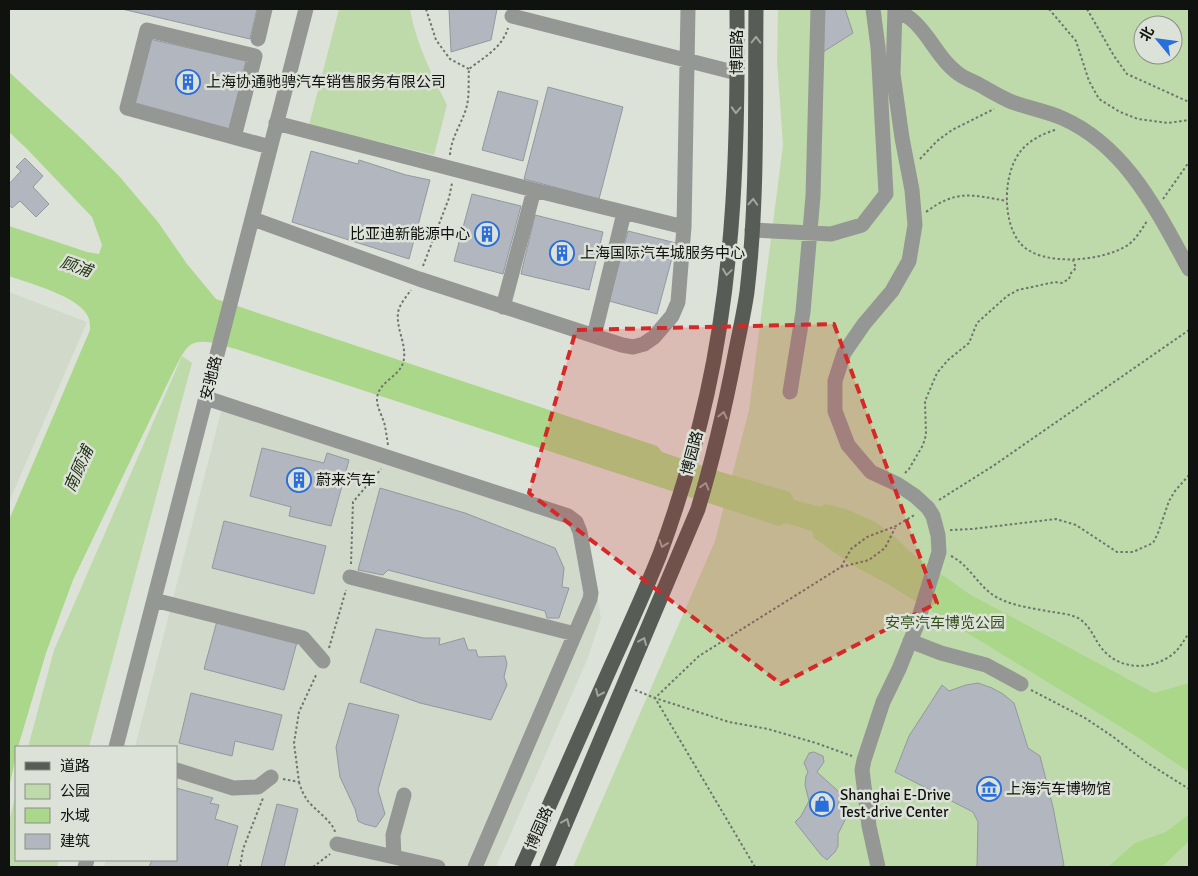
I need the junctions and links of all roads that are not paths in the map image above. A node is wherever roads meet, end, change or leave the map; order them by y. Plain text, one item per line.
1 (265, 9) edge
2 (306, 9) edge
3 (688, 9) edge
4 (737, 9) edge
5 (756, 9) edge
6 (818, 9) edge
7 (873, 9) edge
8 (895, 9) edge
9 (512, 16) road end
10 (258, 39) dead end
11 (688, 62) junction
12 (737, 73) junction
13 (276, 123) junction
14 (234, 137) junction
15 (270, 147) junction
16 (534, 190) junction
17 (624, 213) junction
18 (253, 218) junction
19 (684, 227) junction
20 (752, 230) junction
21 (810, 234) junction
22 (1189, 268) edge
23 (503, 307) junction
24 (594, 336) junction
25 (790, 392) dead end
26 (206, 398) junction
27 (350, 577) dead end
28 (154, 600) junction
29 (575, 634) junction
30 (913, 634) junction
31 (323, 661) dead end
32 (1021, 684) road end
33 (116, 746) edge
34 (178, 771) edge
35 (271, 777) dead end
36 (404, 795) dead end
37 (337, 844) road end
38 (394, 857) junction
39 (438, 867) edge
40 (475, 867) edge
41 (522, 867) edge
42 (547, 867) edge
43 (878, 867) edge

1 - 10 street
2 - 13 street, 安驰路
3 - 11 street
4 - 12 main road, 博园路
20 -> 5 main road, 博园路
6 - 21 street
7 - 21 street
8 - 22 street
8 - 30 street
9 - 11 street
11 - 12 street
11 - 19 street
12 -> 41 main road, 博园路
13 - 15 street, 安驰路
13 - 16 street
14 - 14 street
14 - 15 street
15 - 18 street, 安驰路
16 - 17 street
16 - 23 street
17 - 19 street
17 - 24 street
18 - 23 street
18 - 26 street, 安驰路
19 - 24 street
20 - 21 street
42 -> 20 main road, 博园路
21 - 25 street
23 - 24 street
26 - 28 street, 安驰路
26 - 29 street
27 - 29 street
28 - 31 street
28 - 33 street, 安驰路
29 - 40 street
30 - 32 street
30 - 43 street
34 - 35 street
36 - 38 street
37 - 38 street
38 - 39 street

